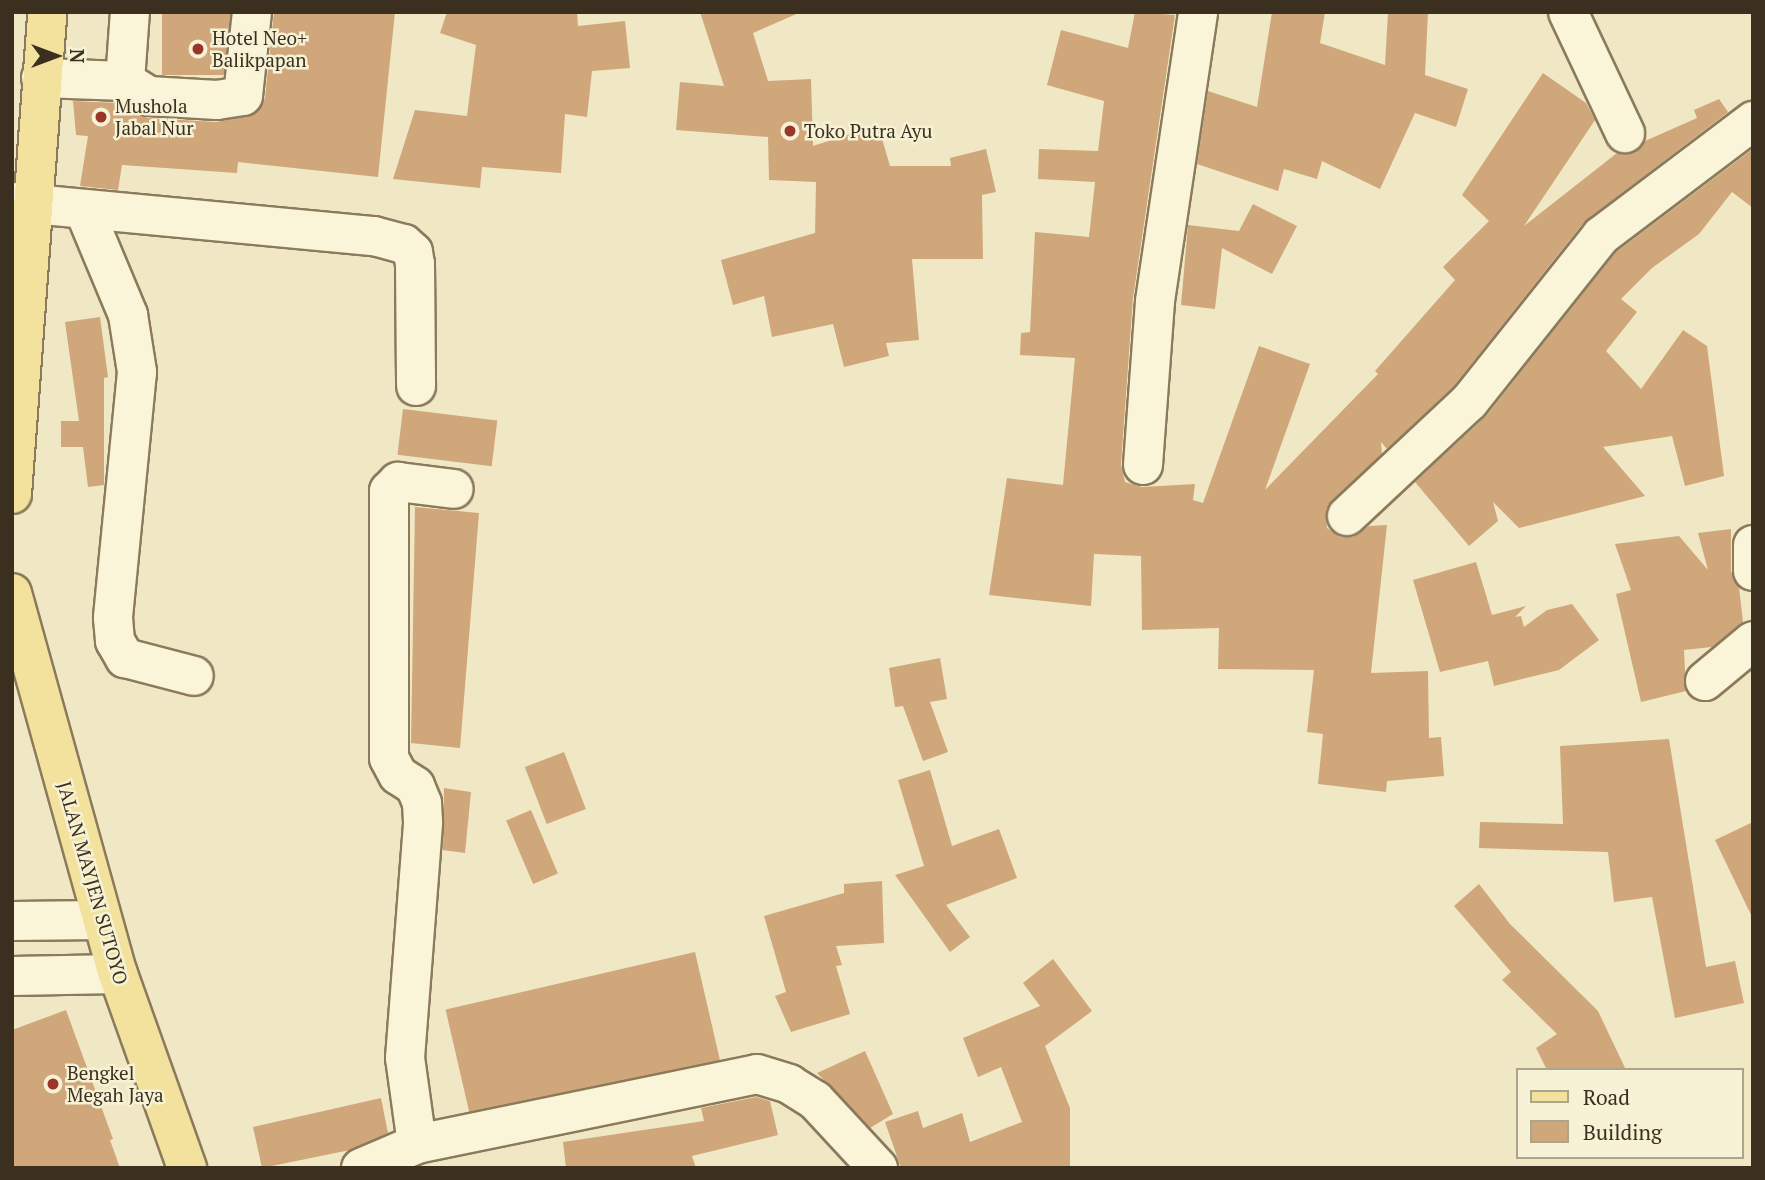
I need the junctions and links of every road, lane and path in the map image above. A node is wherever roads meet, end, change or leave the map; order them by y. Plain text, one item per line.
1 (47, 12) edge
2 (130, 12) edge
3 (252, 12) edge
4 (1198, 12) edge
5 (1568, 12) edge
6 (125, 81) junction
7 (31, 82) edge
8 (1753, 121) edge
9 (1625, 132) dead end
10 (21, 204) edge
11 (85, 212) junction
12 (416, 387) dead end
13 (1143, 465) dead end
14 (454, 489) dead end
15 (12, 494) edge
16 (1347, 516) dead end
17 (1753, 545) edge
18 (1753, 571) edge
19 (12, 593) edge
20 (1753, 641) edge
21 (194, 676) dead end
22 (1704, 681) dead end
23 (12, 920) edge
24 (102, 920) junction
25 (118, 974) junction
26 (12, 976) edge
27 (417, 1144) junction
28 (187, 1168) edge
29 (361, 1168) edge
30 (878, 1168) edge

1 - 7 main road
2 - 6 street
3 - 6 street
4 - 13 street
5 - 9 street
6 - 7 street
7 - 10 main road
8 - 16 street
10 - 11 street
10 - 15 main road
11 - 12 street
11 - 21 street
14 - 27 street
17 - 18 street
19 - 24 main road, JALAN MAYJEN SUTOYO
20 - 22 street
23 - 24 street
24 - 25 main road, JALAN MAYJEN SUTOYO
25 - 26 street
25 - 28 main road, JALAN MAYJEN SUTOYO
27 - 29 street
27 - 30 street

